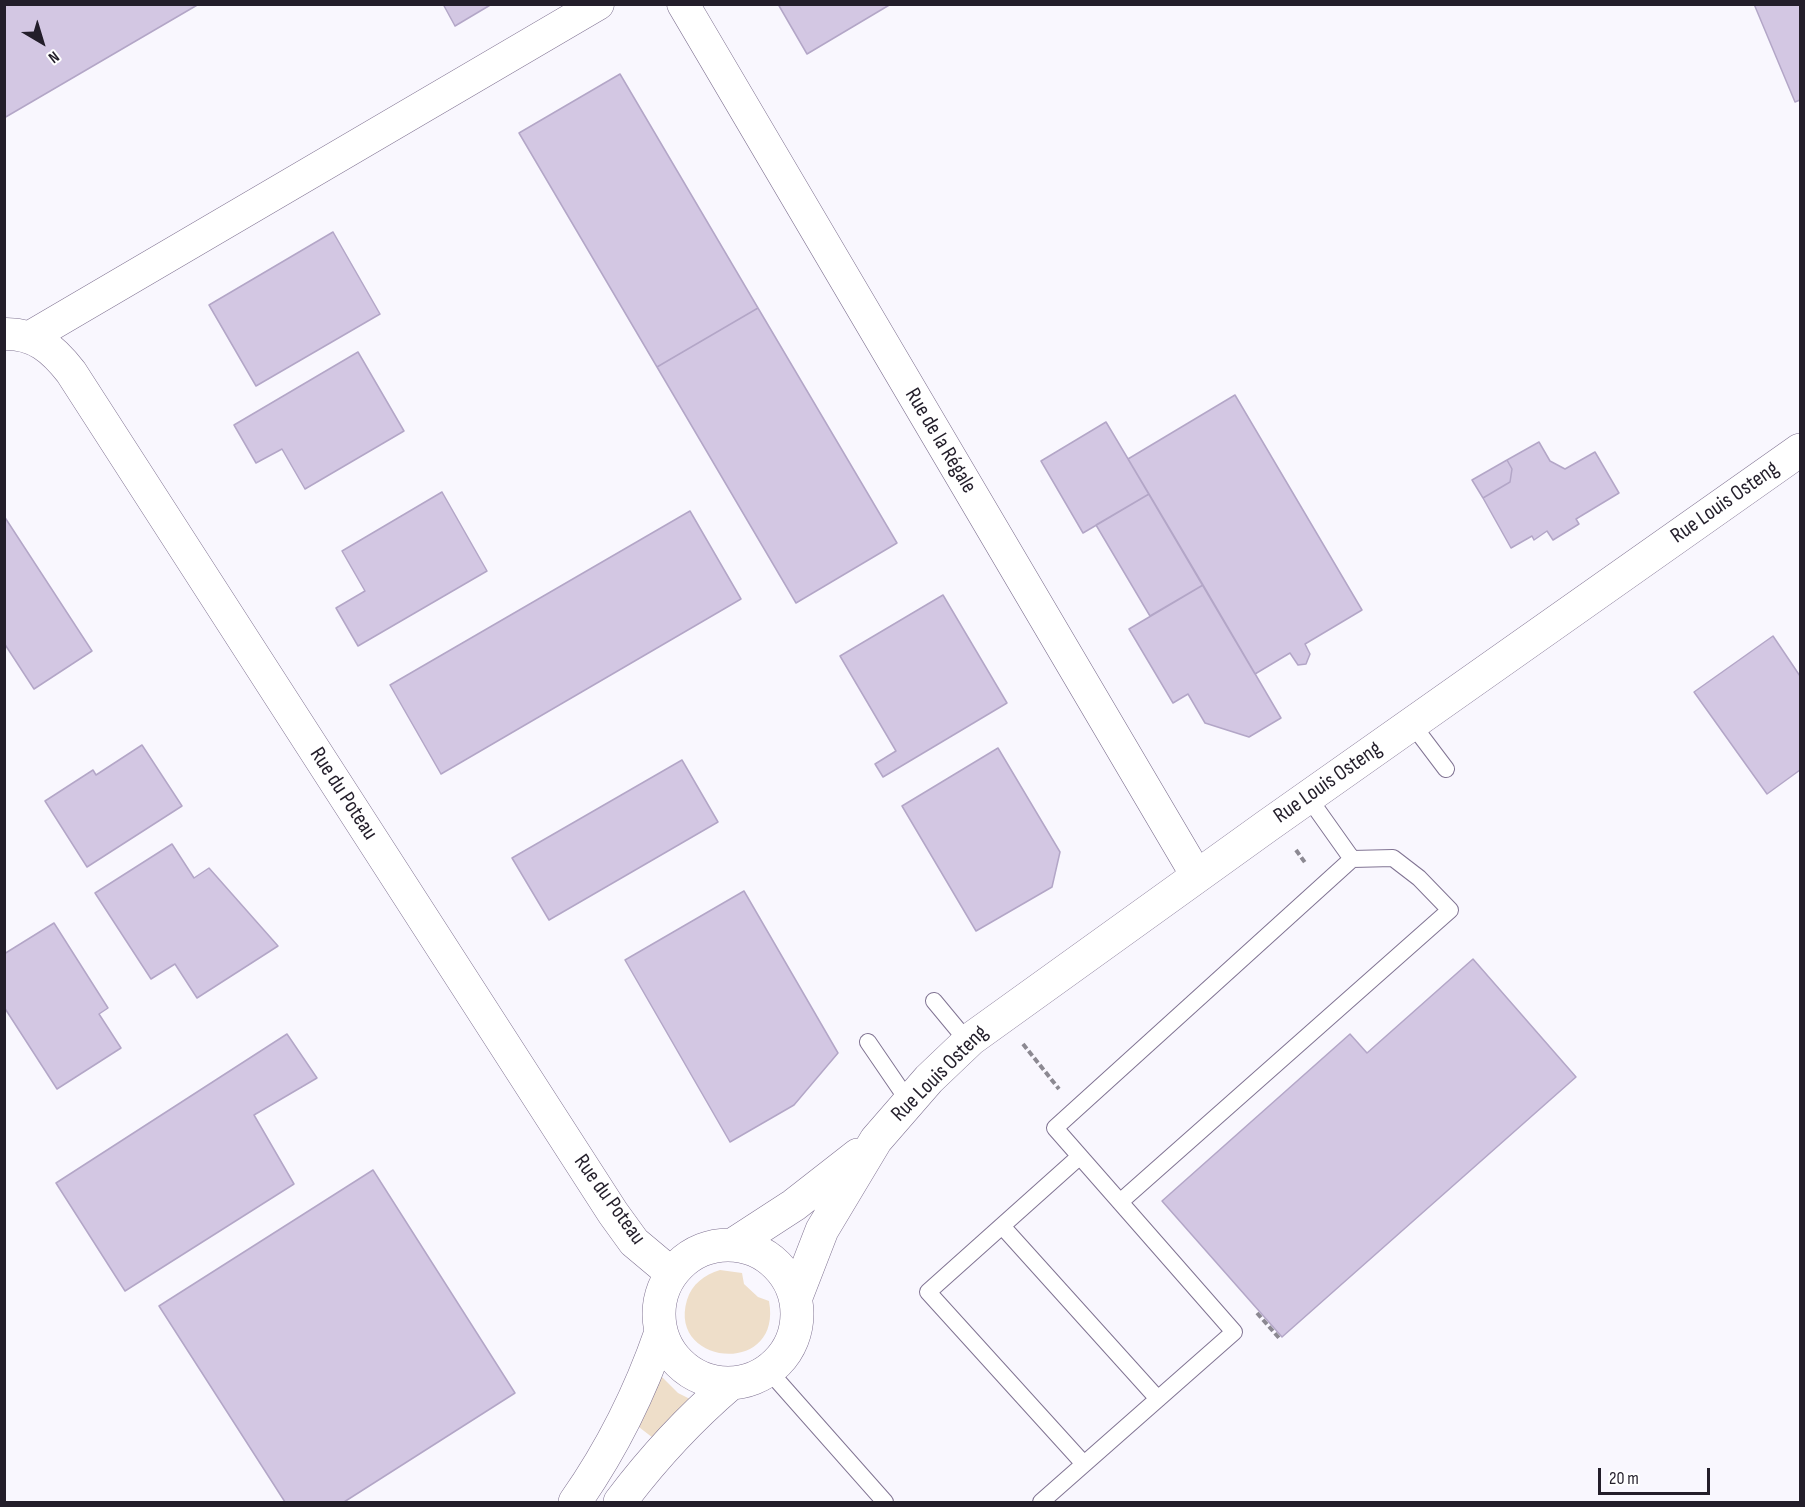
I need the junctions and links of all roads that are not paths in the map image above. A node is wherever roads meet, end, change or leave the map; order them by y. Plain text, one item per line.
1 (598, 4) edge
2 (683, 4) edge
3 (17, 335) edge
4 (1800, 450) edge
5 (1412, 724) junction
6 (1446, 770) dead end
7 (1308, 797) junction
8 (1352, 859) junction
9 (1197, 876) junction
10 (934, 1001) dead end
11 (868, 1042) dead end
12 (968, 1042) junction
13 (909, 1102) junction
14 (876, 1140) junction
15 (1079, 1157) junction
16 (1120, 1202) junction
17 (1002, 1226) junction
18 (734, 1244) junction
19 (671, 1273) junction
20 (796, 1298) junction
21 (662, 1332) junction
22 (769, 1371) junction
23 (730, 1384) junction
24 (1158, 1399) junction
25 (1084, 1464) junction
26 (575, 1503) edge
27 (620, 1503) edge
28 (885, 1503) edge
29 (1041, 1503) edge

1 - 3 street
2 - 9 street, Rue de la Régale
3 - 19 street, Rue du Poteau
4 - 5 street, Rue Louis Osteng
5 - 6 lane
5 - 7 street, Rue Louis Osteng
7 - 8 lane
7 - 9 street, Rue Louis Osteng
8 - 15 lane
8 - 16 lane
9 - 12 street, Rue Louis Osteng
10 - 12 lane
11 - 13 lane
12 - 13 street, Rue Louis Osteng
13 - 14 street, Rue Louis Osteng
14 - 18 street, Rue Louis Osteng
14 - 20 street, Rue Louis Osteng
15 - 16 lane
15 - 17 lane
16 - 24 lane
17 - 24 lane
17 - 25 lane
18 - 19 street
18 - 20 street
19 - 21 street
20 - 22 street
21 - 23 street
21 - 26 street
22 - 23 street
22 - 28 lane
23 - 27 street
24 - 25 lane
25 - 29 lane

